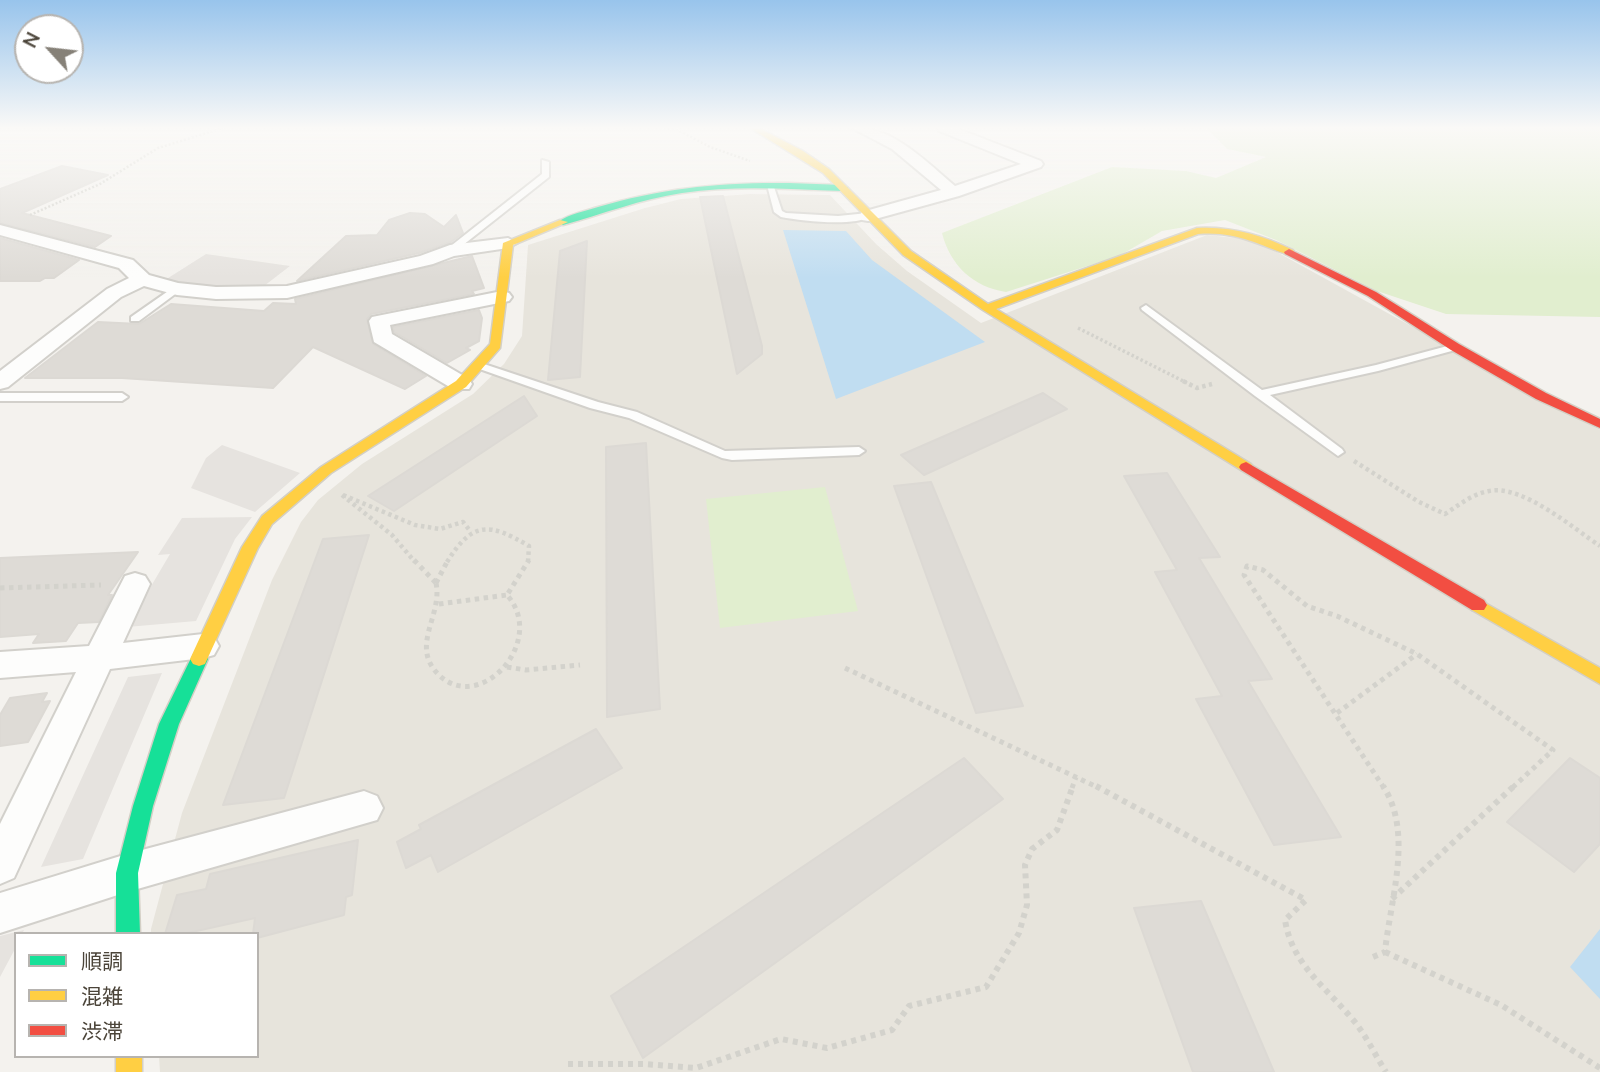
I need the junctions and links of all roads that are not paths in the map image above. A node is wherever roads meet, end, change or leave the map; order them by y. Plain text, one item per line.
1 (542, 178) edge
2 (831, 178) edge
3 (936, 178) edge
4 (994, 178) edge
5 (770, 187) junction
6 (844, 188) junction
7 (953, 192) junction
8 (868, 216) junction
9 (0, 230) edge
10 (508, 243) junction
11 (450, 251) junction
12 (142, 279) junction
13 (177, 289) junction
14 (502, 297) junction
15 (1146, 308) dead end
16 (987, 309) junction
17 (135, 319) dead end
18 (1455, 347) junction
19 (478, 365) junction
20 (0, 382) edge
21 (461, 384) junction
22 (1259, 394) junction
23 (0, 397) edge
24 (122, 397) dead end
25 (1600, 425) edge
26 (859, 451) dead end
27 (1338, 452) road end
28 (135, 584) road end
29 (204, 646) junction
30 (99, 658) junction
31 (0, 665) edge
32 (1600, 677) edge
33 (364, 808) dead end
34 (0, 865) edge
35 (127, 873) junction
36 (0, 913) edge
37 (128, 932) edge

1 - 11 lane
2 - 6 street
3 - 7 street
4 - 7 street
5 - 6 street
5 - 8 lane
5 - 10 street
6 - 8 street
7 - 8 street
8 - 16 street
9 - 12 street
10 - 11 street
10 - 14 street
11 - 13 street
12 - 13 street
12 - 20 street
13 - 17 lane
14 - 19 street
14 - 21 street
15 - 22 lane
16 - 18 street
16 - 32 street
18 - 22 lane
18 - 25 street
19 - 21 street
19 - 26 lane
21 - 29 street
22 - 27 lane
23 - 24 lane
28 - 30 street
29 - 30 street
29 - 35 street
30 - 31 street
30 - 34 street
33 - 35 street
35 - 36 street
35 - 37 street

